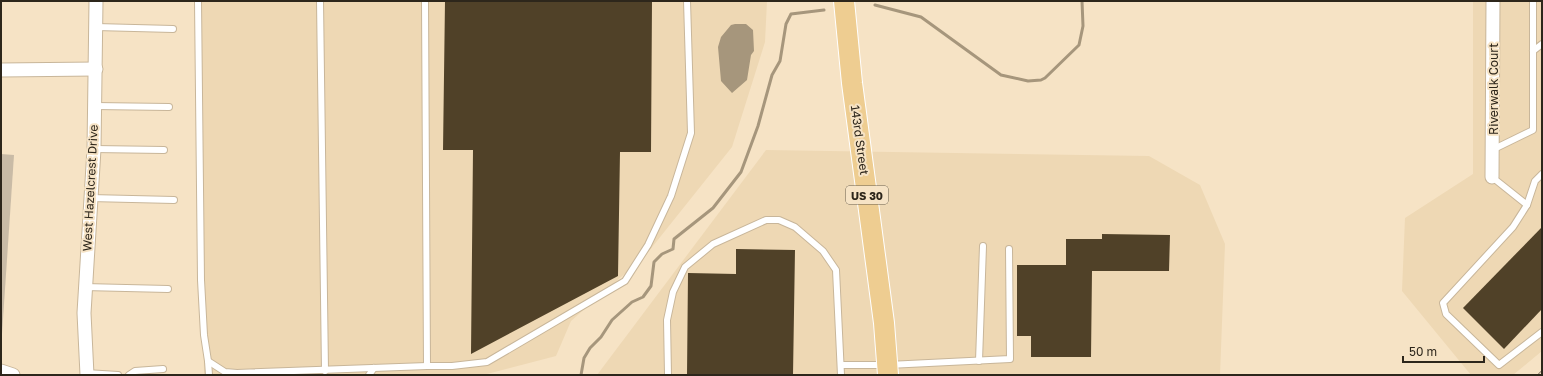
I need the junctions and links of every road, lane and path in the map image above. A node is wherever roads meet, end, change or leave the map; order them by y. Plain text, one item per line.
1 (96, 1) edge
2 (198, 1) edge
3 (320, 1) edge
4 (425, 1) edge
5 (687, 1) edge
6 (844, 1) edge
7 (1493, 1) edge
8 (1533, 1) edge
9 (96, 27) junction
10 (173, 29) dead end
11 (1542, 44) edge
12 (1533, 51) junction
13 (96, 69) junction
14 (1, 70) edge
15 (95, 106) junction
16 (169, 107) dead end
17 (94, 149) junction
18 (164, 150) dead end
19 (1492, 150) junction
20 (1542, 174) edge
21 (1492, 177) joint
22 (90, 198) junction
23 (174, 200) dead end
24 (1527, 205) junction
25 (983, 246) dead end
26 (1010, 249) dead end
27 (84, 288) junction
28 (168, 289) dead end
29 (1542, 332) edge
30 (208, 361) junction
31 (979, 361) junction
32 (841, 365) junction
33 (427, 366) junction
34 (374, 368) junction
35 (163, 369) dead end
36 (1, 370) edge
37 (888, 370) edge
38 (325, 371) junction
39 (86, 374) edge
40 (14, 375) edge
41 (118, 375) edge
42 (129, 375) edge
43 (209, 375) edge
44 (369, 375) edge
45 (668, 375) edge
46 (841, 375) edge

1 - 9 street, West Hazelcrest Drive
2 - 30 lane
3 - 38 lane
4 - 33 lane
5 - 33 lane
6 - 37 main road, 143rd Street / US 30
7 - 19 street, Riverwalk Court
8 - 12 lane
9 - 10 lane
9 - 13 street, West Hazelcrest Drive
11 - 12 lane
12 - 19 lane
13 - 14 street
13 - 15 street, West Hazelcrest Drive
15 - 16 lane
15 - 17 street, West Hazelcrest Drive
17 - 18 lane
17 - 22 street, West Hazelcrest Drive
19 - 21 street, Riverwalk Court
20 - 24 lane
21 - 24 lane
22 - 23 lane
22 - 27 street, West Hazelcrest Drive
24 - 29 lane
25 - 31 lane
26 - 31 lane
27 - 28 lane
27 - 39 street, West Hazelcrest Drive
30 - 38 lane
30 - 43 lane
31 - 37 lane
32 - 37 lane
32 - 45 lane
32 - 46 lane
33 - 34 lane
34 - 38 lane
34 - 44 lane
35 - 42 lane
36 - 40 street
39 - 41 lane

